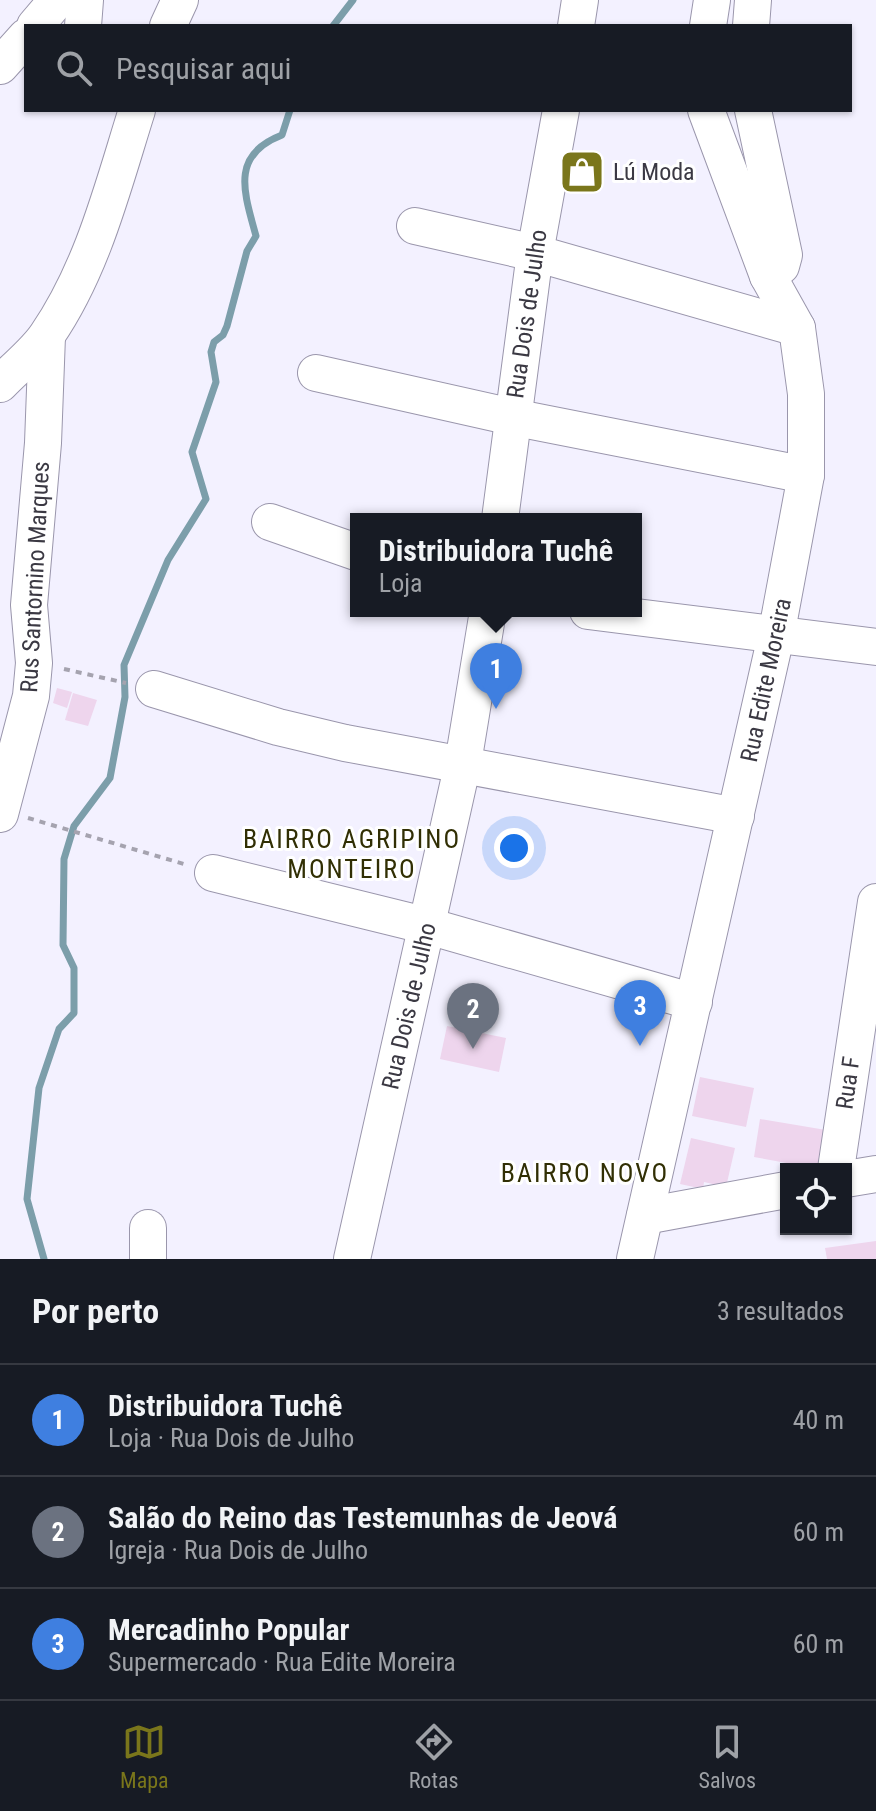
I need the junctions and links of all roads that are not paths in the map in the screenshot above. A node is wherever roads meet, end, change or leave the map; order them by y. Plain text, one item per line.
1 (57, 0) edge
2 (85, 0) edge
3 (580, 0) edge
4 (712, 0) edge
5 (753, 0) edge
6 (38, 24) edge
7 (83, 24) edge
8 (576, 24) edge
9 (708, 24) edge
10 (751, 24) edge
11 (136, 112) edge
12 (561, 112) edge
13 (707, 112) edge
14 (753, 112) edge
15 (415, 226) dead end
16 (535, 253) junction
17 (768, 276) junction
18 (797, 328) junction
19 (47, 336) junction
20 (316, 373) dead end
21 (0, 384) edge
22 (512, 417) junction
23 (806, 475) junction
24 (501, 513) edge
25 (270, 522) dead end
26 (350, 550) edge
27 (487, 617) edge
28 (633, 617) edge
29 (776, 636) junction
30 (876, 647) edge
31 (154, 689) dead end
32 (463, 763) junction
33 (0, 814) edge
34 (736, 816) junction
35 (213, 873) road end
36 (875, 911) edge
37 (428, 926) junction
38 (694, 1002) junction
39 (837, 1163) edge
40 (876, 1174) edge
41 (852, 1178) edge
42 (780, 1191) edge
43 (645, 1216) junction
44 (352, 1259) edge
45 (635, 1259) edge

1 - 6 street
2 - 7 street
3 - 8 street
4 - 9 street
5 - 10 street
11 - 19 street
12 - 16 street, Rua Dois de Julho
13 - 17 street, Rua Edite Moreira
14 - 17 street
15 - 16 street
16 - 18 street
16 - 22 street, Rua Dois de Julho
17 - 18 street, Rua Edite Moreira
18 - 23 street, Rua Edite Moreira
19 - 21 street
19 - 33 street, Rus Santornino Marques
20 - 22 street
22 - 23 street
22 - 24 street, Rua Dois de Julho
23 - 29 street, Rua Edite Moreira
25 - 26 street
27 - 32 street, Rua Dois de Julho
28 - 29 street
29 - 30 street
29 - 34 street, Rua Edite Moreira
31 - 32 street
32 - 34 street
32 - 37 street, Rua Dois de Julho
34 - 38 street, Rua Edite Moreira
35 - 37 street
36 - 39 street, Rua F
37 - 38 street
37 - 44 street, Rua Dois de Julho
38 - 43 street, Rua Edite Moreira
40 - 41 street
42 - 43 street
43 - 45 street, Rua Edite Moreira

